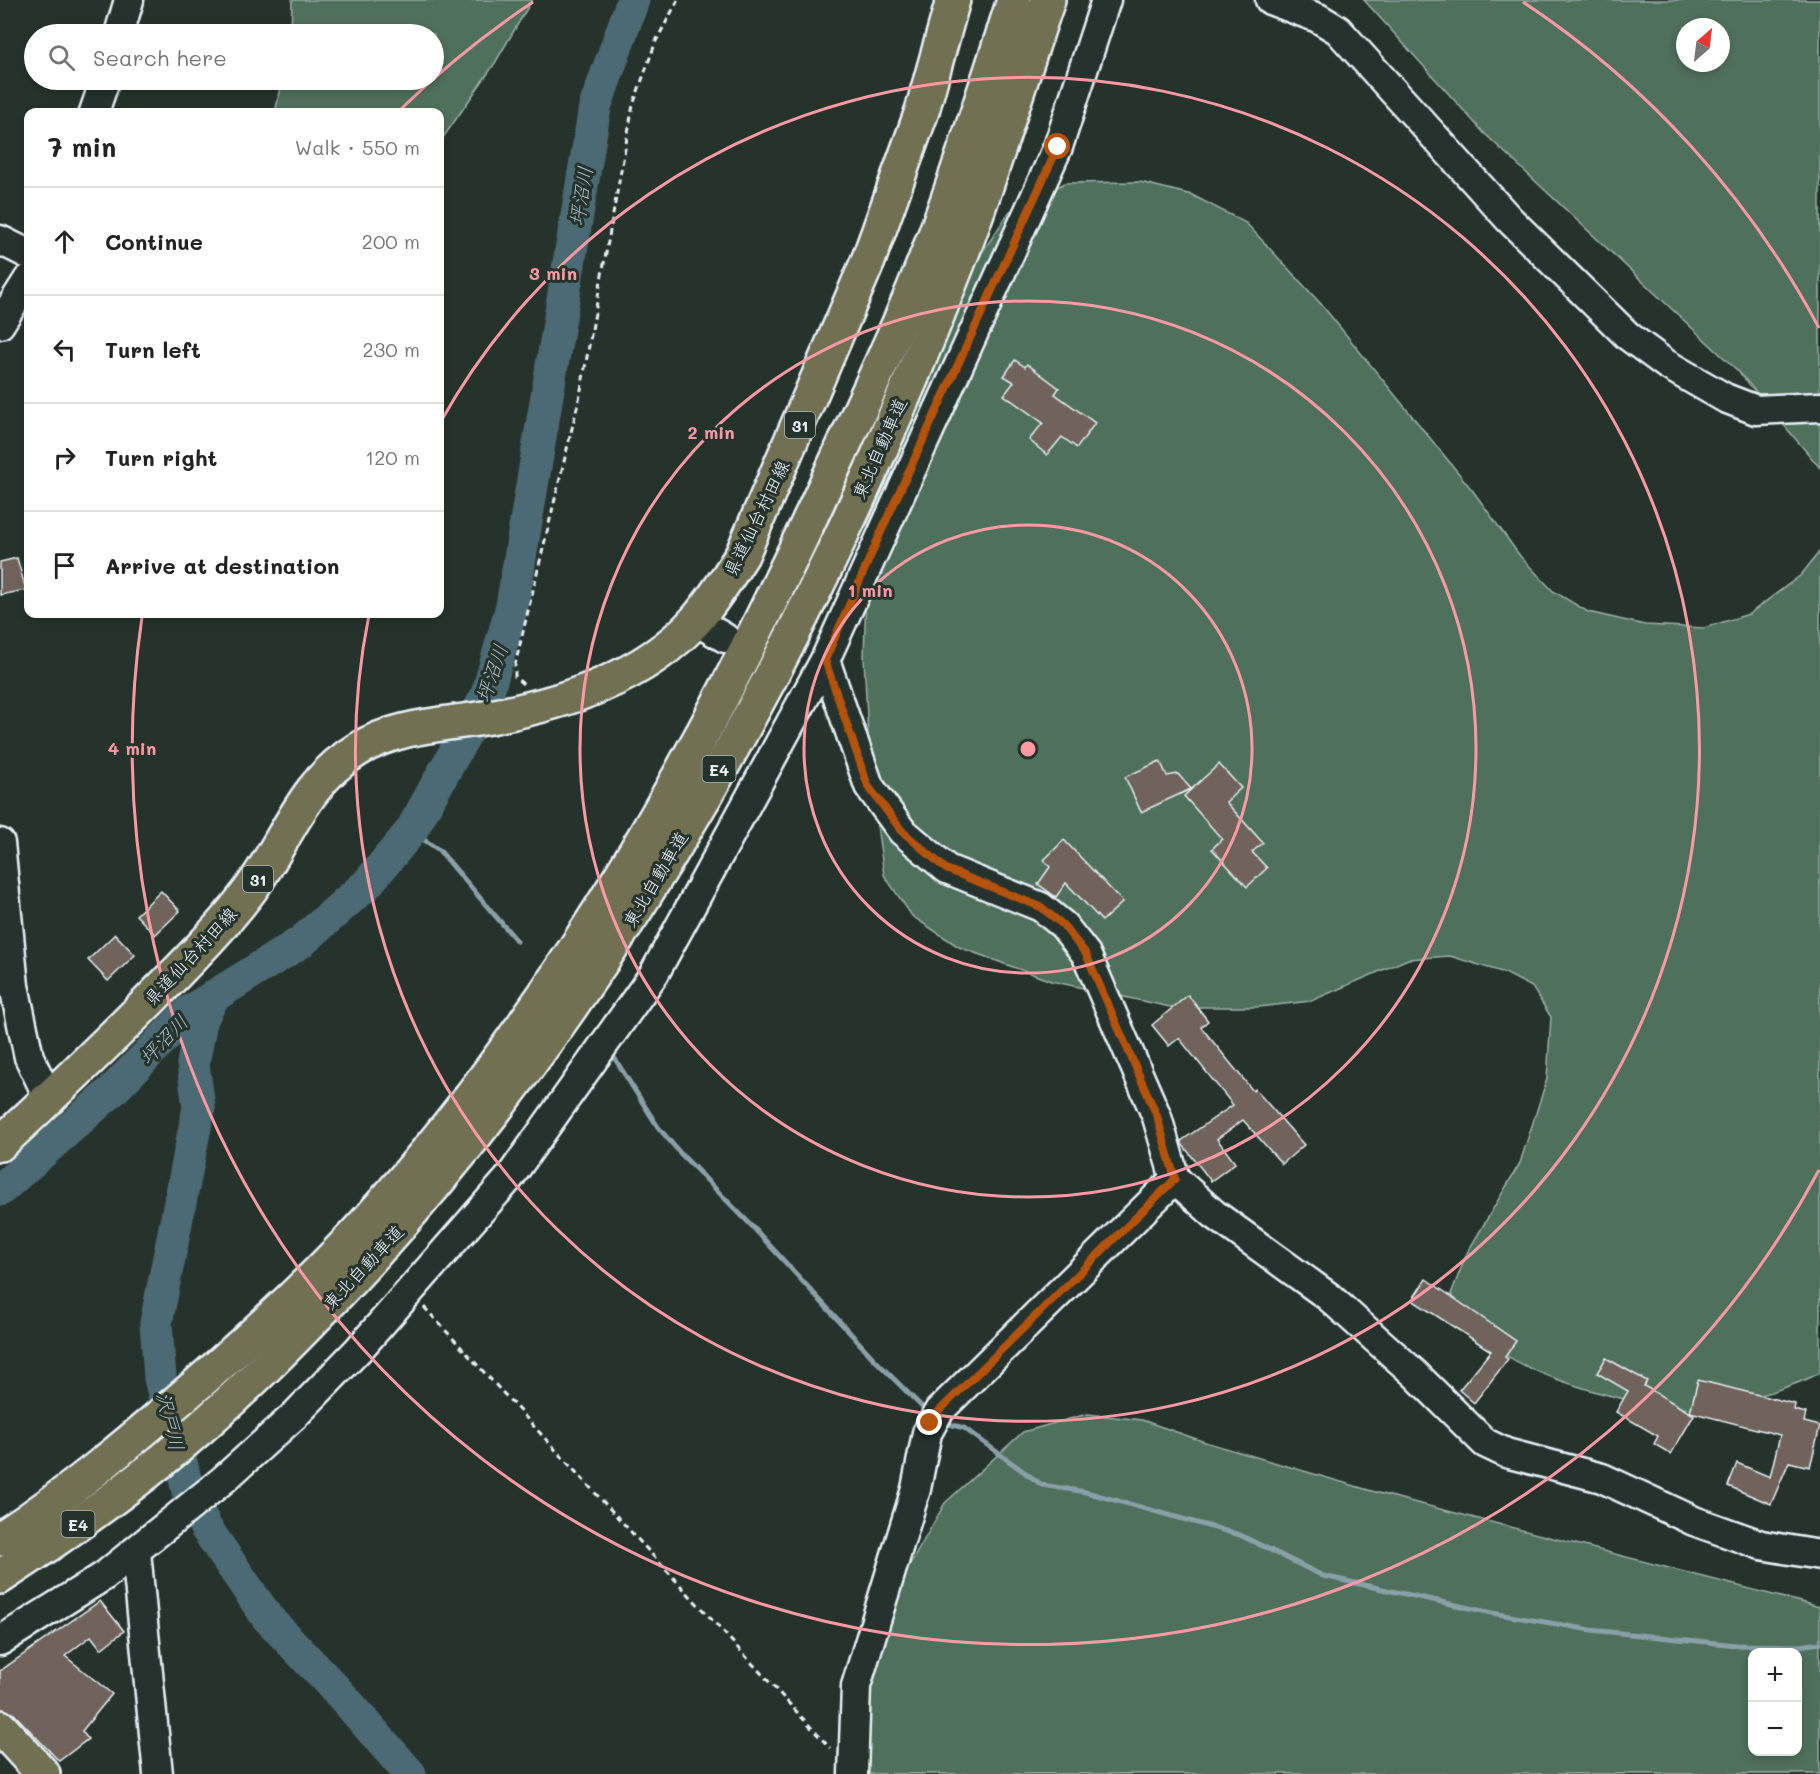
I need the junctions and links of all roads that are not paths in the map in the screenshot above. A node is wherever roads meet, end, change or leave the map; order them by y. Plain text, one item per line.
1 (129, 0) edge
2 (953, 0) edge
3 (1014, 0) edge
4 (1048, 0) edge
5 (1106, 0) edge
6 (1270, 0) edge
7 (122, 24) edge
8 (102, 90) edge
9 (95, 108) edge
10 (0, 240) edge
11 (24, 252) edge
12 (24, 286) edge
13 (0, 324) edge
14 (1820, 407) edge
15 (696, 621) junction
16 (725, 638) dead end
17 (810, 673) junction
18 (0, 843) edge
19 (49, 1099) junction
20 (0, 1144) edge
21 (1175, 1179) junction
22 (0, 1539) edge
23 (136, 1551) junction
24 (1820, 1555) edge
25 (0, 1577) edge
26 (0, 1641) edge
27 (0, 1727) edge
28 (845, 1765) edge
29 (43, 1774) edge
30 (158, 1774) edge

1 - 7 street
2 - 15 main road, 県道仙台村田線 / 31
3 - 22 main road, 東北自動車道 / E4
4 - 25 main road, 東北自動車道 / E4
5 - 17 street
6 - 14 street
8 - 9 street
10 - 11 street
12 - 13 street
15 - 16 street
15 - 19 main road, 県道仙台村田線 / 31
17 - 21 street
17 - 23 street
18 - 19 street
19 - 20 main road, 県道仙台村田線 / 31
21 - 24 street
21 - 28 street
23 - 26 street
23 - 30 street
27 - 29 main road

